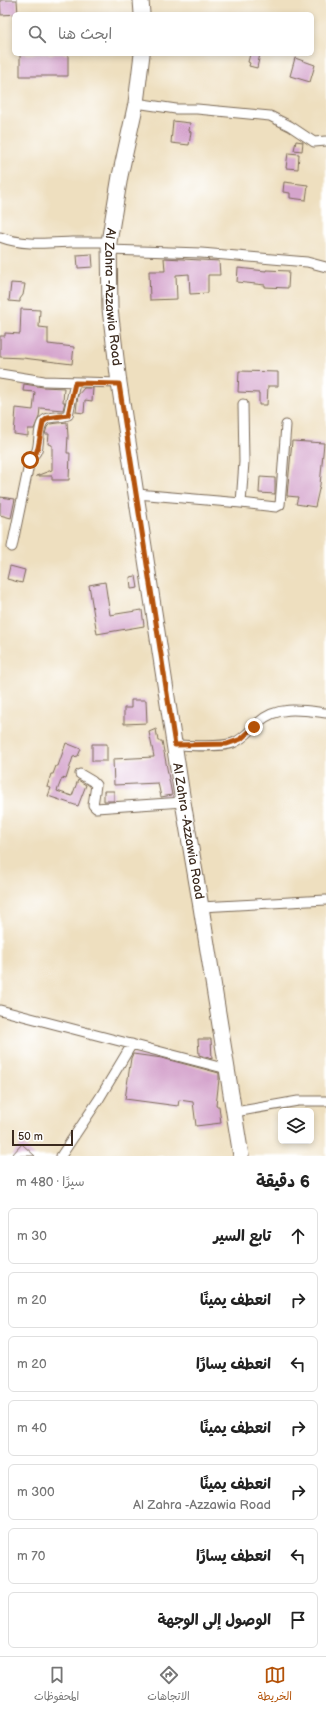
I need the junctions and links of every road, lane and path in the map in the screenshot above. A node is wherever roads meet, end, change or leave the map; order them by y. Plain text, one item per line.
1 (141, 0) edge
2 (142, 12) edge
3 (142, 56) edge
4 (136, 103) junction
5 (326, 141) edge
6 (0, 237) edge
7 (109, 246) junction
8 (326, 267) edge
9 (0, 374) edge
10 (75, 383) junction
11 (119, 384) junction
12 (243, 404) dead end
13 (286, 425) dead end
14 (137, 494) junction
15 (241, 503) junction
16 (12, 547) dead end
17 (326, 713) edge
18 (175, 745) junction
19 (80, 774) dead end
20 (183, 802) junction
21 (326, 900) edge
22 (201, 907) junction
23 (0, 1010) edge
24 (132, 1044) junction
25 (227, 1069) junction
26 (326, 1101) edge
27 (235, 1112) junction
28 (60, 1156) edge
29 (241, 1156) edge

1 - 2 main road
3 - 4 main road, Al Zahra -Azzawia Road
4 - 5 street
4 - 7 main road, Al Zahra -Azzawia Road
6 - 7 street
7 - 8 street
7 - 11 main road, Al Zahra -Azzawia Road
9 - 10 street
10 - 11 street
10 - 16 street
11 - 14 main road, Al Zahra -Azzawia Road
12 - 15 street
13 - 15 street
14 - 15 street
14 - 18 main road, Al Zahra -Azzawia Road
17 - 18 street
18 - 20 main road, Al Zahra -Azzawia Road
19 - 20 street
20 - 22 main road, Al Zahra -Azzawia Road
21 - 22 street
22 - 25 main road, Al Zahra -Azzawia Road
23 - 24 street
24 - 25 street
24 - 28 street
25 - 27 main road, Al Zahra -Azzawia Road
26 - 27 street
27 - 29 main road, Al Zahra -Azzawia Road

